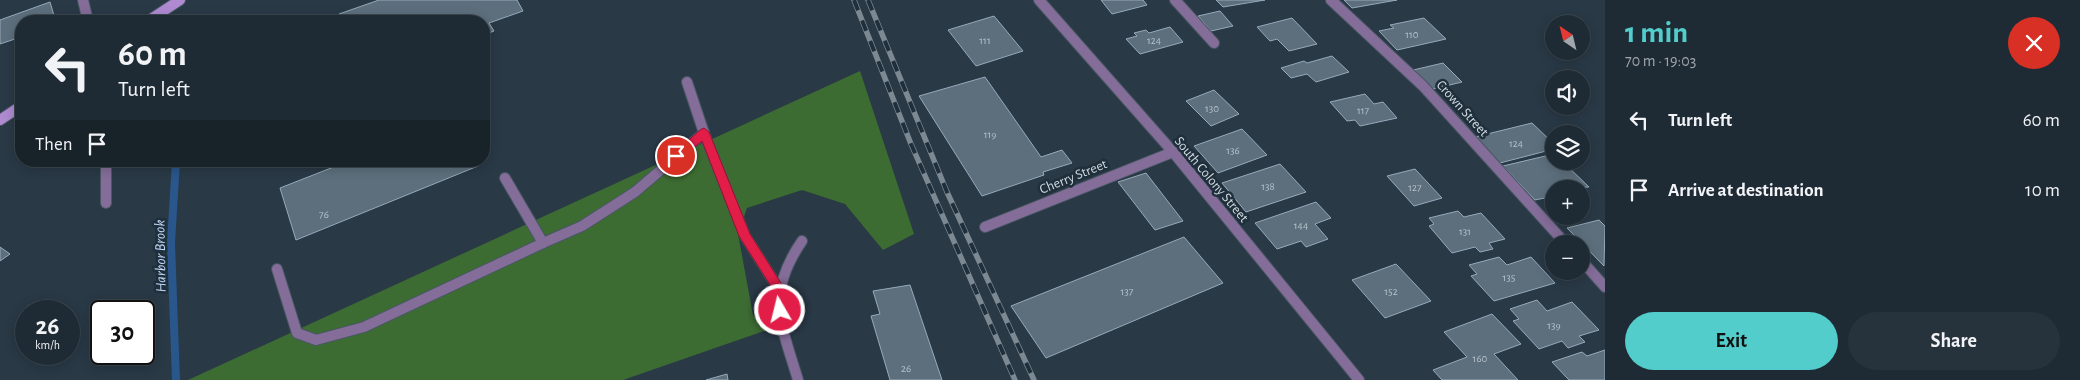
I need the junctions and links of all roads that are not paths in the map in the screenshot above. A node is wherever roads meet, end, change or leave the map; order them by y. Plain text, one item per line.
1 (83, 0) edge
2 (180, 0) edge
3 (1039, 0) edge
4 (1175, 0) edge
5 (1331, 0) edge
6 (87, 15) edge
7 (157, 15) edge
8 (1214, 43) dead end
9 (687, 82) dead end
10 (15, 110) edge
11 (0, 120) edge
12 (704, 132) junction
13 (1173, 152) junction
14 (106, 167) edge
15 (505, 178) dead end
16 (106, 204) dead end
17 (985, 227) dead end
18 (1558, 235) edge
19 (802, 241) dead end
20 (542, 243) junction
21 (277, 269) dead end
22 (1590, 270) edge
23 (1605, 287) edge
24 (780, 291) junction
25 (798, 380) edge
26 (1359, 380) edge

1 - 6 street
2 - 7 main road
3 - 13 street, South Colony Street
4 - 8 street
5 - 18 street, Crown Street
9 - 12 street
10 - 11 main road
12 - 20 street
12 - 24 street
13 - 17 street, Cherry Street
13 - 26 street, South Colony Street
14 - 16 street
15 - 20 street
19 - 24 street
20 - 21 street
22 - 23 street
24 - 25 street

